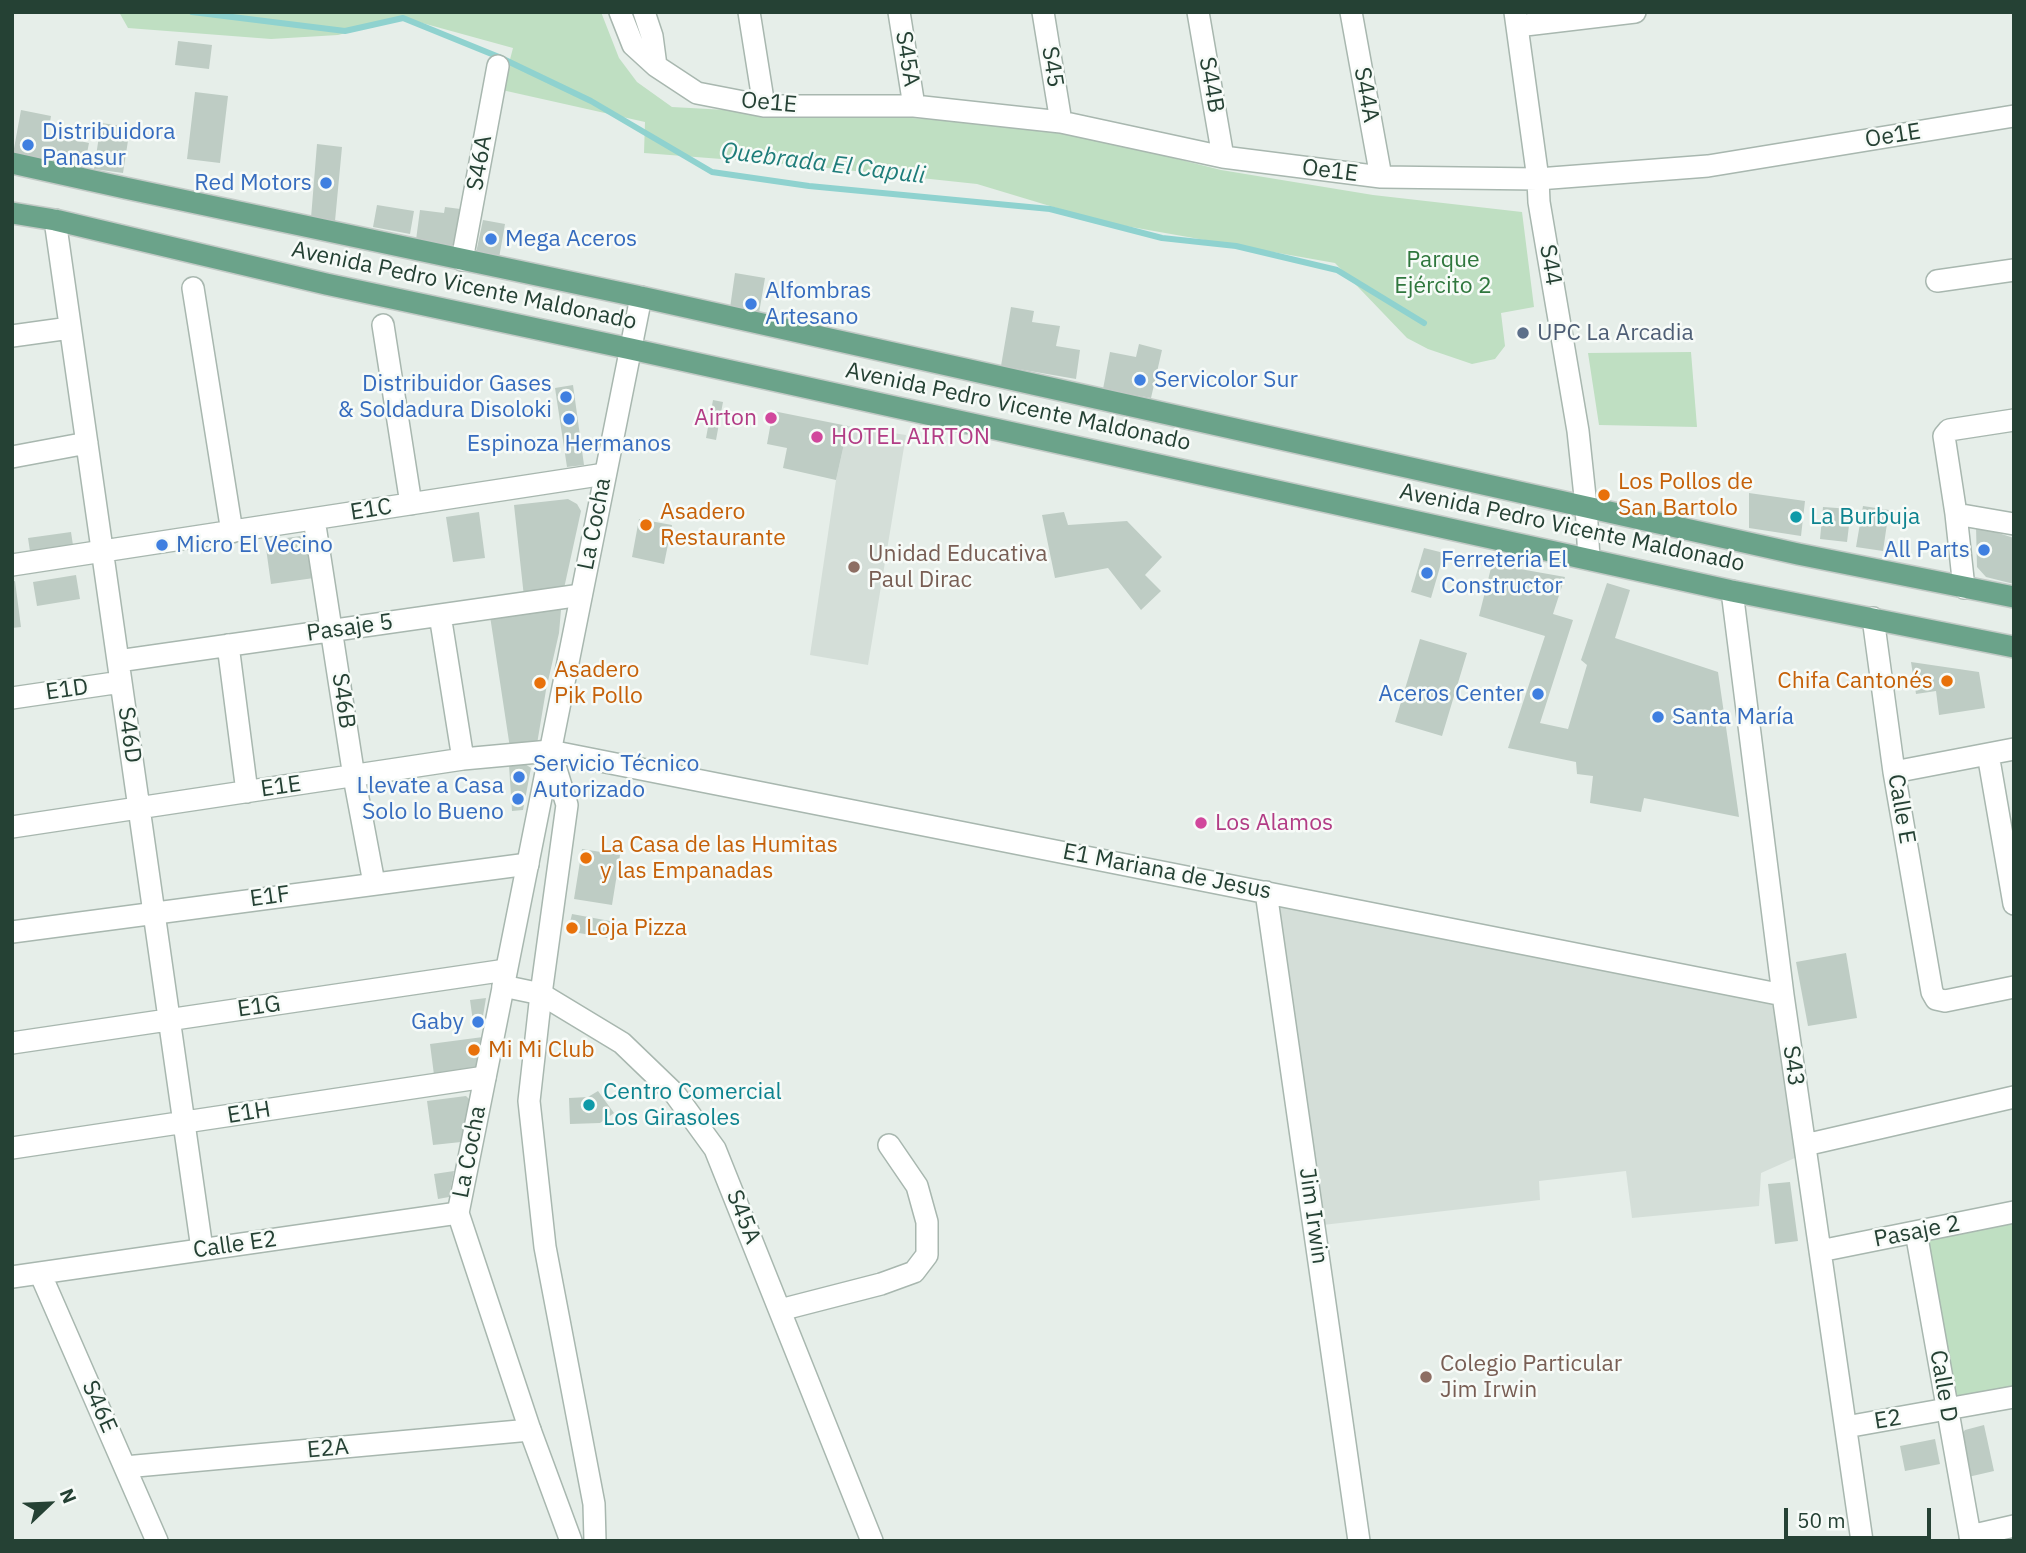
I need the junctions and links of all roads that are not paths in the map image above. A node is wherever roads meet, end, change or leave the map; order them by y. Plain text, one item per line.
1 (620, 12) edge
2 (644, 12) edge
3 (749, 12) edge
4 (899, 12) edge
5 (1043, 12) edge
6 (1198, 12) edge
7 (1351, 12) edge
8 (1635, 12) edge
9 (1516, 19) edge
10 (498, 66) dead end
11 (656, 66) junction
12 (764, 106) junction
13 (914, 106) junction
14 (2014, 117) edge
15 (1061, 122) junction
16 (1223, 157) junction
17 (12, 163) edge
18 (1381, 177) junction
19 (1538, 179) junction
20 (12, 213) edge
21 (55, 220) junction
22 (462, 260) junction
23 (2014, 270) edge
24 (1937, 281) dead end
25 (193, 288) dead end
26 (641, 297) junction
27 (383, 325) dead end
28 (71, 328) junction
29 (12, 336) edge
30 (631, 349) junction
31 (2014, 420) edge
32 (87, 443) junction
33 (12, 457) edge
34 (605, 474) junction
35 (411, 504) junction
36 (1586, 506) junction
37 (1956, 514) junction
38 (314, 519) junction
39 (2014, 524) edge
40 (232, 531) junction
41 (102, 551) junction
42 (1589, 559) junction
43 (12, 565) edge
44 (1964, 588) junction
45 (1732, 591) junction
46 (581, 595) junction
47 (2014, 597) edge
48 (440, 615) junction
49 (1873, 618) junction
50 (332, 630) junction
51 (228, 645) junction
52 (2014, 647) edge
53 (120, 671) junction
54 (12, 698) edge
55 (2014, 749) edge
56 (550, 751) junction
57 (1988, 754) junction
58 (463, 759) junction
59 (1894, 772) junction
60 (354, 776) junction
61 (247, 792) junction
62 (139, 808) junction
63 (12, 827) edge
64 (528, 864) junction
65 (374, 883) junction
66 (1266, 892) junction
67 (2014, 904) edge
68 (155, 913) junction
69 (12, 932) edge
70 (505, 978) junction
71 (2014, 987) edge
72 (541, 994) junction
73 (1783, 996) junction
74 (170, 1020) junction
75 (12, 1043) edge
76 (485, 1077) junction
77 (2014, 1097) edge
78 (184, 1122) junction
79 (890, 1145) dead end
80 (1805, 1145) junction
81 (12, 1148) edge
82 (2014, 1212) edge
83 (458, 1213) junction
84 (1916, 1232) junction
85 (202, 1250) junction
86 (1820, 1251) junction
87 (40, 1273) junction
88 (12, 1278) edge
89 (780, 1310) junction
90 (2014, 1397) edge
91 (1948, 1410) junction
92 (1846, 1427) junction
93 (530, 1430) junction
94 (125, 1467) junction
95 (2014, 1526) edge
96 (1971, 1538) edge
97 (157, 1541) edge
98 (571, 1541) edge
99 (595, 1541) edge
100 (872, 1541) edge
101 (1359, 1541) edge
102 (1862, 1541) edge

1 - 11 street, Oe1E
2 - 11 street
3 - 12 street
4 - 13 street, S45A
5 - 15 street, S45
6 - 16 street, S44B
7 - 18 street, S44A
8 - 9 street
9 - 19 street, S44
10 - 22 street, S46A
11 - 12 street, Oe1E
12 - 13 street, Oe1E
13 - 15 street, Oe1E
14 - 19 street, Oe1E
15 - 16 street, Oe1E
16 - 18 street, Oe1E
17 - 22 main road, Avenida Pedro Vicente Maldonado
18 - 19 street, Oe1E
19 - 36 street, S44
20 - 21 main road, Avenida Pedro Vicente Maldonado
21 - 28 street, S46D
21 - 30 main road, Avenida Pedro Vicente Maldonado
22 - 26 main road, Avenida Pedro Vicente Maldonado
23 - 24 street
25 - 40 street
26 - 30 street, La Cocha
26 - 36 main road, Avenida Pedro Vicente Maldonado
27 - 35 street
28 - 29 street
28 - 32 street, S46D
30 - 34 street, La Cocha
30 - 42 main road, Avenida Pedro Vicente Maldonado
31 - 37 street
32 - 33 street
32 - 41 street, S46D
34 - 35 street, E1C
34 - 46 street, La Cocha
35 - 38 street, E1C
36 - 42 street, S44
36 - 44 main road, Avenida Pedro Vicente Maldonado
37 - 39 street
37 - 44 street
38 - 40 street, E1C
38 - 50 street, S46B
40 - 41 street, E1C
41 - 43 street, E1C
41 - 53 street, S46D
42 - 45 main road, Avenida Pedro Vicente Maldonado
44 - 47 main road, Avenida Pedro Vicente Maldonado
45 - 49 main road, Avenida Pedro Vicente Maldonado
45 - 73 street, S43
46 - 48 street, Pasaje 5
46 - 56 street, La Cocha
48 - 50 street, Pasaje 5
48 - 58 street
49 - 52 main road, Avenida Pedro Vicente Maldonado
49 - 59 street, Calle E
50 - 51 street, Pasaje 5
50 - 60 street, S46B
51 - 53 street, Pasaje 5
51 - 61 street
53 - 54 street, E1D
53 - 62 street, S46D
55 - 57 street
56 - 58 street, E1E
56 - 64 street, La Cocha
56 - 66 street, E1 Mariana de Jesus
56 - 72 street, La Cocha
57 - 59 street
57 - 67 street
58 - 60 street, E1E
59 - 71 street, Calle E
60 - 61 street, E1E
60 - 65 street, S46B
61 - 62 street, E1E
62 - 63 street, E1E
62 - 68 street, S46D
64 - 65 street, E1F
64 - 70 street, La Cocha
65 - 68 street, E1F
66 - 73 street, E1 Mariana de Jesus
66 - 101 street, Jim Irwin
68 - 69 street, E1F
68 - 74 street, S46D
70 - 72 street, S45A
70 - 74 street, E1G
70 - 76 street, La Cocha
72 - 89 street, S45A
72 - 99 street, La Cocha
73 - 80 street, S43
74 - 75 street, E1G
74 - 78 street, S46D
76 - 78 street, E1H
76 - 83 street, La Cocha
77 - 80 street
78 - 81 street, E1H
78 - 85 street, S46D
79 - 89 street
80 - 86 street, S43
82 - 84 street, Pasaje 2
83 - 85 street, Calle E2
83 - 93 street, La Cocha
84 - 86 street, Pasaje 2
84 - 91 street, Calle D
85 - 87 street, Calle E2
86 - 92 street, S43
87 - 88 street, Calle E2
87 - 94 street, S46E
89 - 100 street, S45A
90 - 91 street, E2
91 - 92 street, E2
91 - 96 street, Calle D
92 - 102 street, S43
93 - 94 street, E2A
93 - 98 street, La Cocha
94 - 97 street, S46E
95 - 96 street

